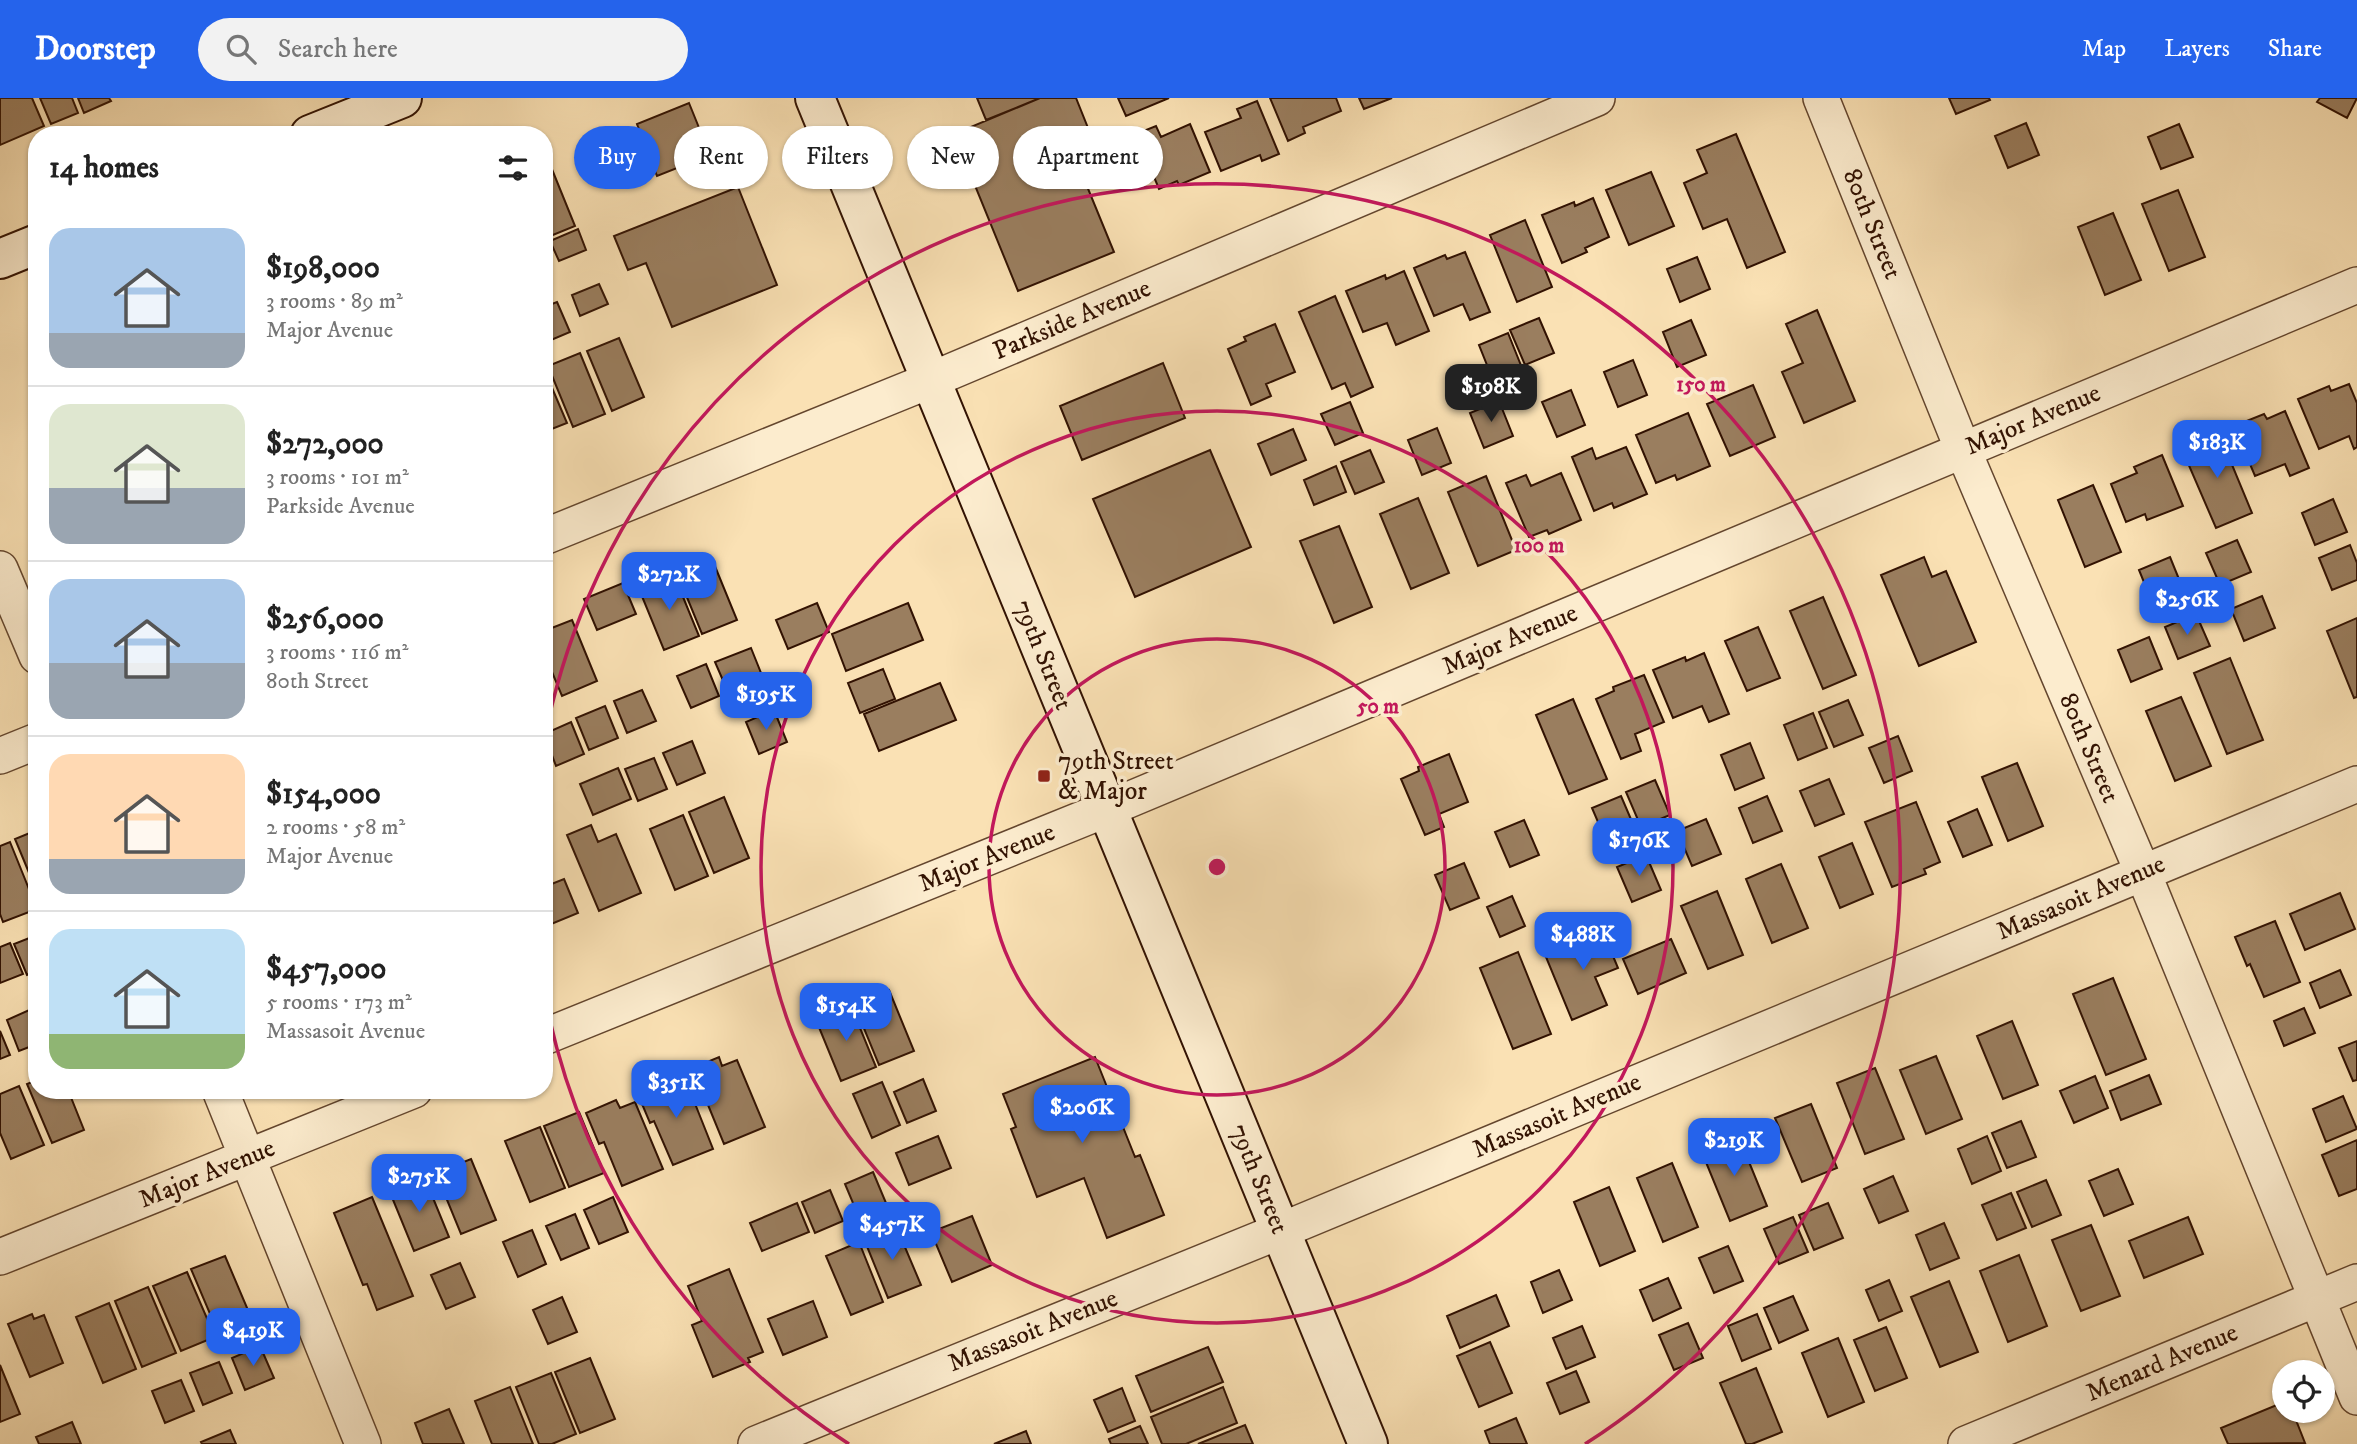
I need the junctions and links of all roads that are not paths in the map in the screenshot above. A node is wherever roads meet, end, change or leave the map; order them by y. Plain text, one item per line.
1 (402, 98) edge
2 (815, 98) edge
3 (1597, 98) edge
4 (1821, 98) edge
5 (332, 126) edge
6 (28, 248) edge
7 (0, 259) edge
8 (2357, 285) edge
9 (931, 380) junction
10 (1963, 450) junction
11 (553, 533) edge
12 (0, 569) edge
13 (28, 635) edge
14 (28, 745) edge
15 (0, 756) edge
16 (2357, 784) edge
17 (1107, 809) junction
18 (2143, 873) junction
19 (553, 1033) edge
20 (224, 1099) edge
21 (392, 1099) edge
22 (249, 1157) junction
23 (1280, 1231) junction
24 (0, 1258) edge
25 (2357, 1282) edge
26 (2318, 1298) junction
27 (2357, 1397) edge
28 (363, 1444) edge
29 (755, 1444) edge
30 (1368, 1444) edge
31 (1966, 1444) edge

1 - 5 main road
2 - 9 main road, 79th Street
3 - 9 street, Parkside Avenue
4 - 10 street, 80th Street
6 - 7 main road
8 - 10 street, Major Avenue
9 - 11 street, Parkside Avenue
9 - 17 main road, 79th Street
10 - 17 street, Major Avenue
10 - 18 street, 80th Street
12 - 13 street
14 - 15 street
16 - 18 street, Massasoit Avenue
17 - 19 street, Major Avenue
17 - 23 main road, 79th Street
18 - 23 street, Massasoit Avenue
18 - 26 street, 80th Street
20 - 22 street
21 - 22 street, Major Avenue
22 - 24 street, Major Avenue
22 - 28 street
23 - 29 street, Massasoit Avenue
23 - 30 main road, 79th Street
25 - 26 street, Menard Avenue
26 - 27 street, 80th Street
26 - 31 street, Menard Avenue

